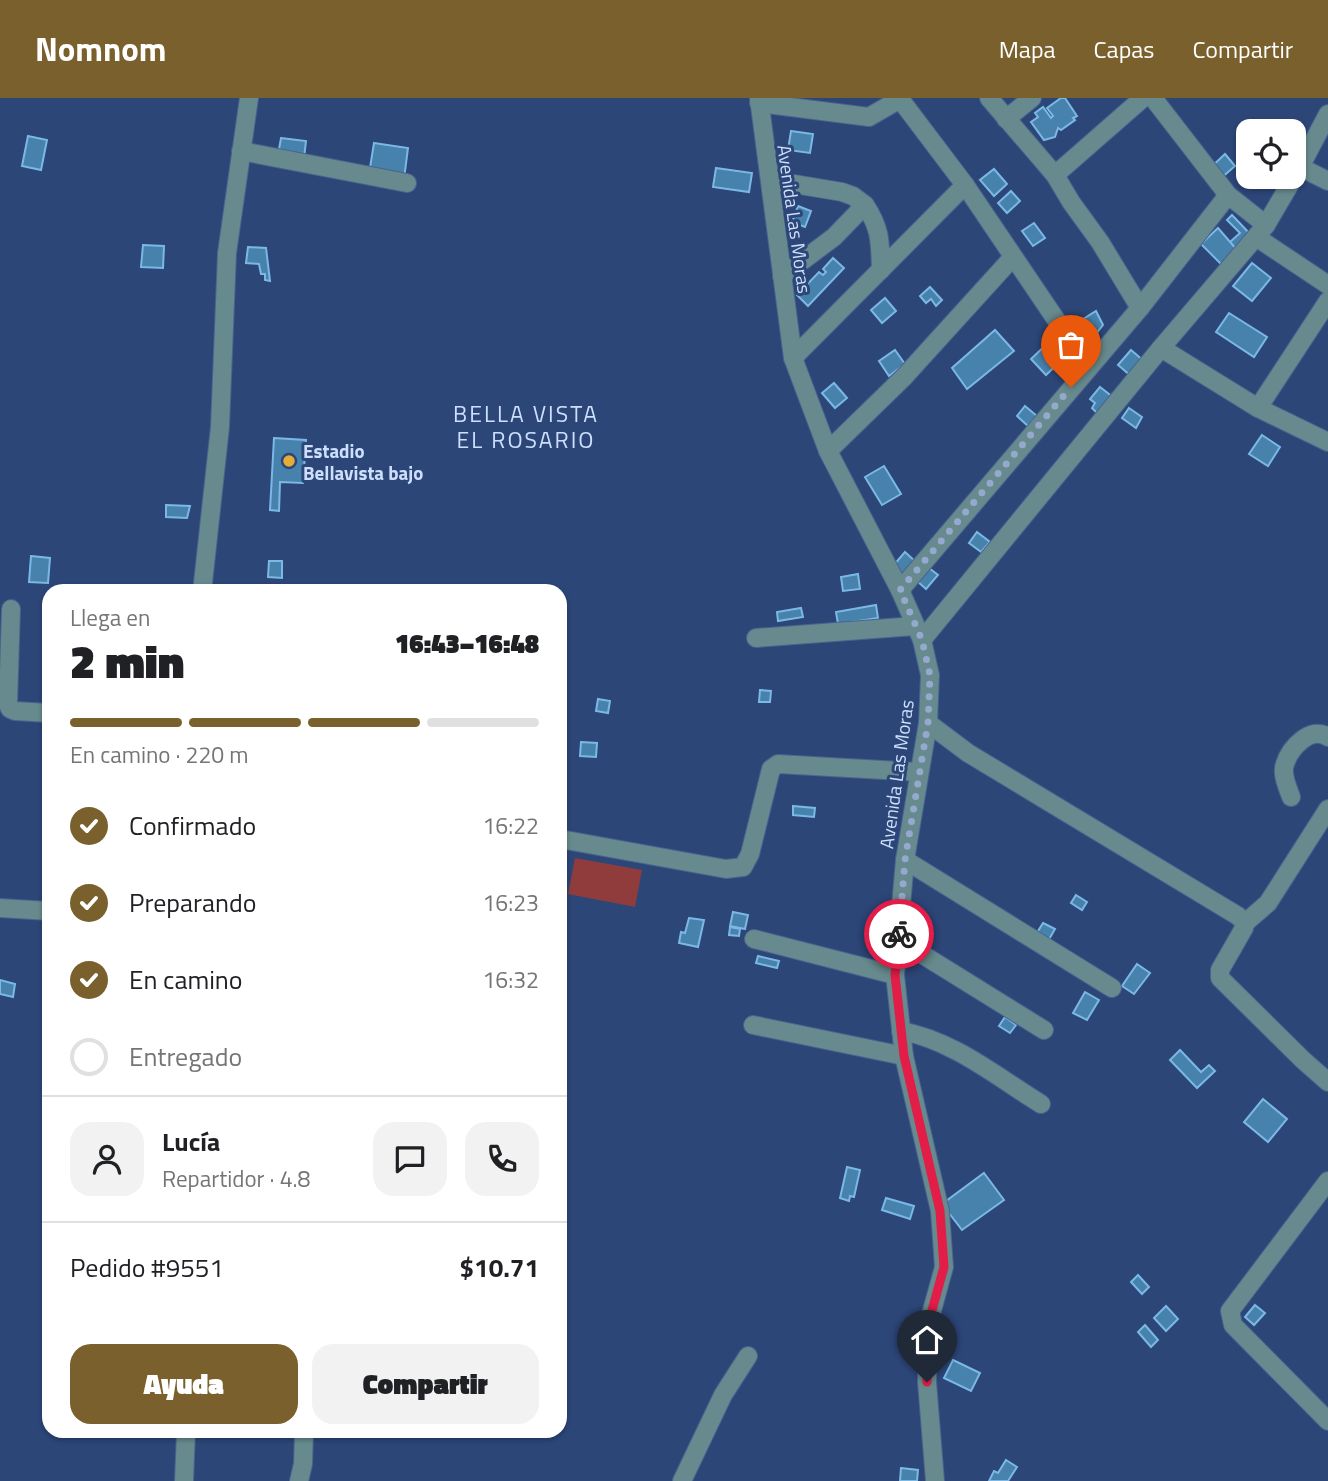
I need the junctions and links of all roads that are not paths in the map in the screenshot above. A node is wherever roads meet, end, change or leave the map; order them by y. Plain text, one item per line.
1 (249, 98) edge
2 (989, 98) edge
3 (1032, 98) edge
4 (1143, 98) edge
5 (1153, 98) edge
6 (901, 99) edge
7 (759, 100) edge
8 (1328, 114) edge
9 (1006, 118) junction
10 (241, 151) junction
11 (1306, 156) edge
12 (1306, 170) edge
13 (1055, 175) junction
14 (770, 180) junction
15 (1328, 181) edge
16 (408, 183) dead end
17 (965, 185) junction
18 (1287, 189) edge
19 (1228, 195) junction
20 (865, 205) junction
21 (1261, 231) junction
22 (1013, 257) junction
23 (881, 270) junction
24 (782, 276) junction
25 (1328, 285) edge
26 (1328, 301) edge
27 (1140, 308) junction
28 (1161, 348) junction
29 (793, 358) junction
30 (1088, 367) junction
31 (1258, 408) junction
32 (1328, 442) edge
33 (828, 451) junction
34 (203, 584) edge
35 (900, 590) junction
36 (11, 608) dead end
37 (919, 633) junction
38 (756, 638) dead end
39 (42, 713) edge
40 (928, 723) junction
41 (1328, 737) edge
42 (918, 772) junction
43 (1291, 797) dead end
44 (1328, 809) edge
45 (567, 840) edge
46 (905, 860) junction
47 (0, 908) edge
48 (42, 911) edge
49 (1245, 923) junction
50 (754, 939) dead end
51 (899, 940) junction
52 (895, 975) junction
53 (1112, 988) dead end
54 (753, 1025) dead end
55 (1044, 1030) dead end
56 (901, 1031) junction
57 (904, 1056) junction
58 (1328, 1082) edge
59 (1041, 1104) dead end
60 (1328, 1181) edge
61 (748, 1356) dead end
62 (1328, 1421) edge
63 (186, 1438) edge
64 (304, 1438) edge
65 (184, 1481) edge
66 (299, 1481) edge
67 (682, 1481) edge
68 (935, 1481) edge

1 - 10 street
2 - 9 street
3 - 9 street
4 - 13 street
5 - 19 street
6 - 7 street
6 - 17 street
7 - 14 street, Avenida Las Moras
8 - 11 street
9 - 13 street
10 - 16 street
10 - 34 street
12 - 15 street
13 - 27 street
14 - 20 street
14 - 24 street, Avenida Las Moras
17 - 22 street
17 - 23 street
18 - 21 street
19 - 21 street
19 - 27 street
20 - 23 street
20 - 24 street
21 - 25 street
21 - 28 street
22 - 30 street
22 - 33 street
23 - 29 street
24 - 29 street, Avenida Las Moras
26 - 31 street
27 - 30 street
28 - 31 street
28 - 37 street
29 - 33 street, Avenida Las Moras
30 - 35 street
31 - 32 street
33 - 35 street, Avenida Las Moras
35 - 37 street, Avenida Las Moras
36 - 39 street
37 - 38 street
37 - 40 street, Avenida Las Moras
40 - 42 street, Avenida Las Moras
40 - 49 street
41 - 43 street
42 - 45 street
42 - 46 street, Avenida Las Moras
44 - 49 street
46 - 51 street, Avenida Las Moras
46 - 53 street
47 - 48 street
49 - 58 street
50 - 52 street
51 - 52 street, Avenida Las Moras
51 - 55 street
52 - 56 street, Avenida Las Moras
54 - 57 street
56 - 57 street, Avenida Las Moras
56 - 59 street
57 - 68 street, Avenida Las Moras
60 - 62 street
61 - 67 street
63 - 65 street
64 - 66 street

